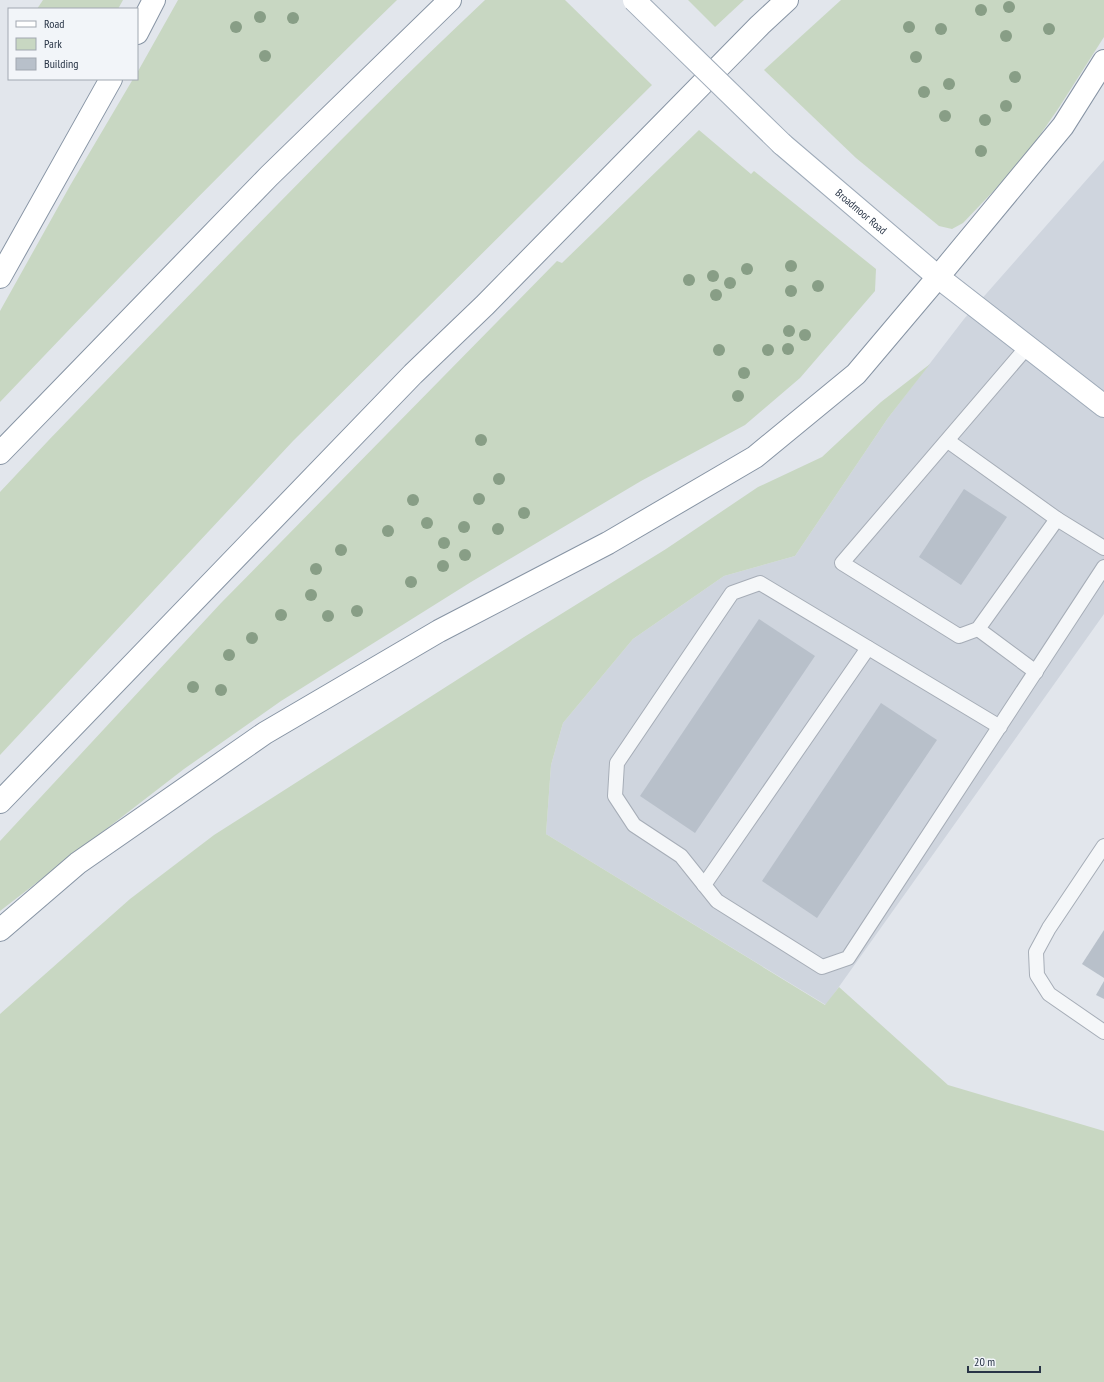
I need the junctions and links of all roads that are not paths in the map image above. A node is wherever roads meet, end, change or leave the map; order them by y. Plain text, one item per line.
1 (154, 0) edge
2 (450, 0) edge
3 (634, 0) edge
4 (787, 0) edge
5 (138, 31) edge
6 (1104, 61) edge
7 (110, 80) edge
8 (0, 277) edge
9 (938, 277) junction
10 (1027, 347) junction
11 (1104, 406) edge
12 (948, 441) junction
13 (0, 453) edge
14 (1057, 519) junction
15 (1104, 548) edge
16 (1104, 567) edge
17 (978, 629) junction
18 (868, 648) junction
19 (1036, 672) junction
20 (1000, 727) junction
21 (0, 802) edge
22 (1104, 846) edge
23 (704, 885) junction
24 (0, 930) edge
25 (1104, 1032) edge

1 - 5 main road
2 - 13 main road
3 - 9 main road, Broadmoor Road, bridge
4 - 21 main road
6 - 9 main road
7 - 8 main road
9 - 10 main road, Broadmoor Road
9 - 24 main road
10 - 11 main road, Broadmoor Road
10 - 12 lane
12 - 14 lane
12 - 17 lane
14 - 15 lane
14 - 17 lane
16 - 19 lane
17 - 19 lane
18 - 20 lane
18 - 23 lane
18 - 23 lane
19 - 20 lane
20 - 23 lane
22 - 25 lane

